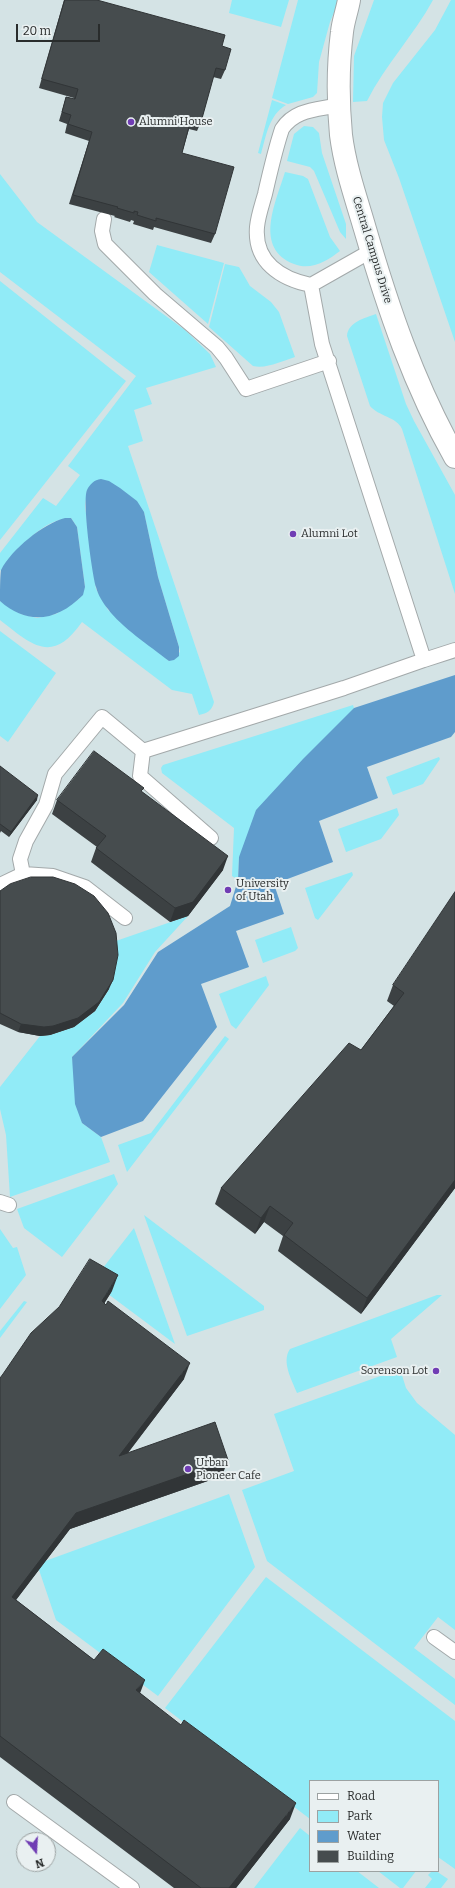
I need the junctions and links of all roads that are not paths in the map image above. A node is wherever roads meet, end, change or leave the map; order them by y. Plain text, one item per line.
1 (350, 0) edge
2 (363, 0) edge
3 (342, 32) junction
4 (339, 105) junction
5 (104, 219) dead end
6 (372, 251) junction
7 (311, 285) junction
8 (329, 361) junction
9 (455, 457) edge
10 (455, 650) edge
11 (424, 660) junction
12 (143, 751) junction
13 (211, 838) dead end
14 (23, 874) junction
15 (0, 885) edge
16 (124, 918) dead end
17 (434, 1637) dead end
18 (455, 1652) edge
19 (14, 1802) dead end
20 (132, 1888) edge

1 - 3 street, Central Campus Drive
2 - 3 street
3 - 4 street, Central Campus Drive
4 - 6 street, Central Campus Drive
4 - 7 lane
5 - 8 lane
6 - 7 lane
6 - 9 street, Central Campus Drive
7 - 8 lane
8 - 11 lane
10 - 11 lane
11 - 12 lane
12 - 13 lane
12 - 14 lane
14 - 15 lane
14 - 16 lane
17 - 18 lane
19 - 20 lane

